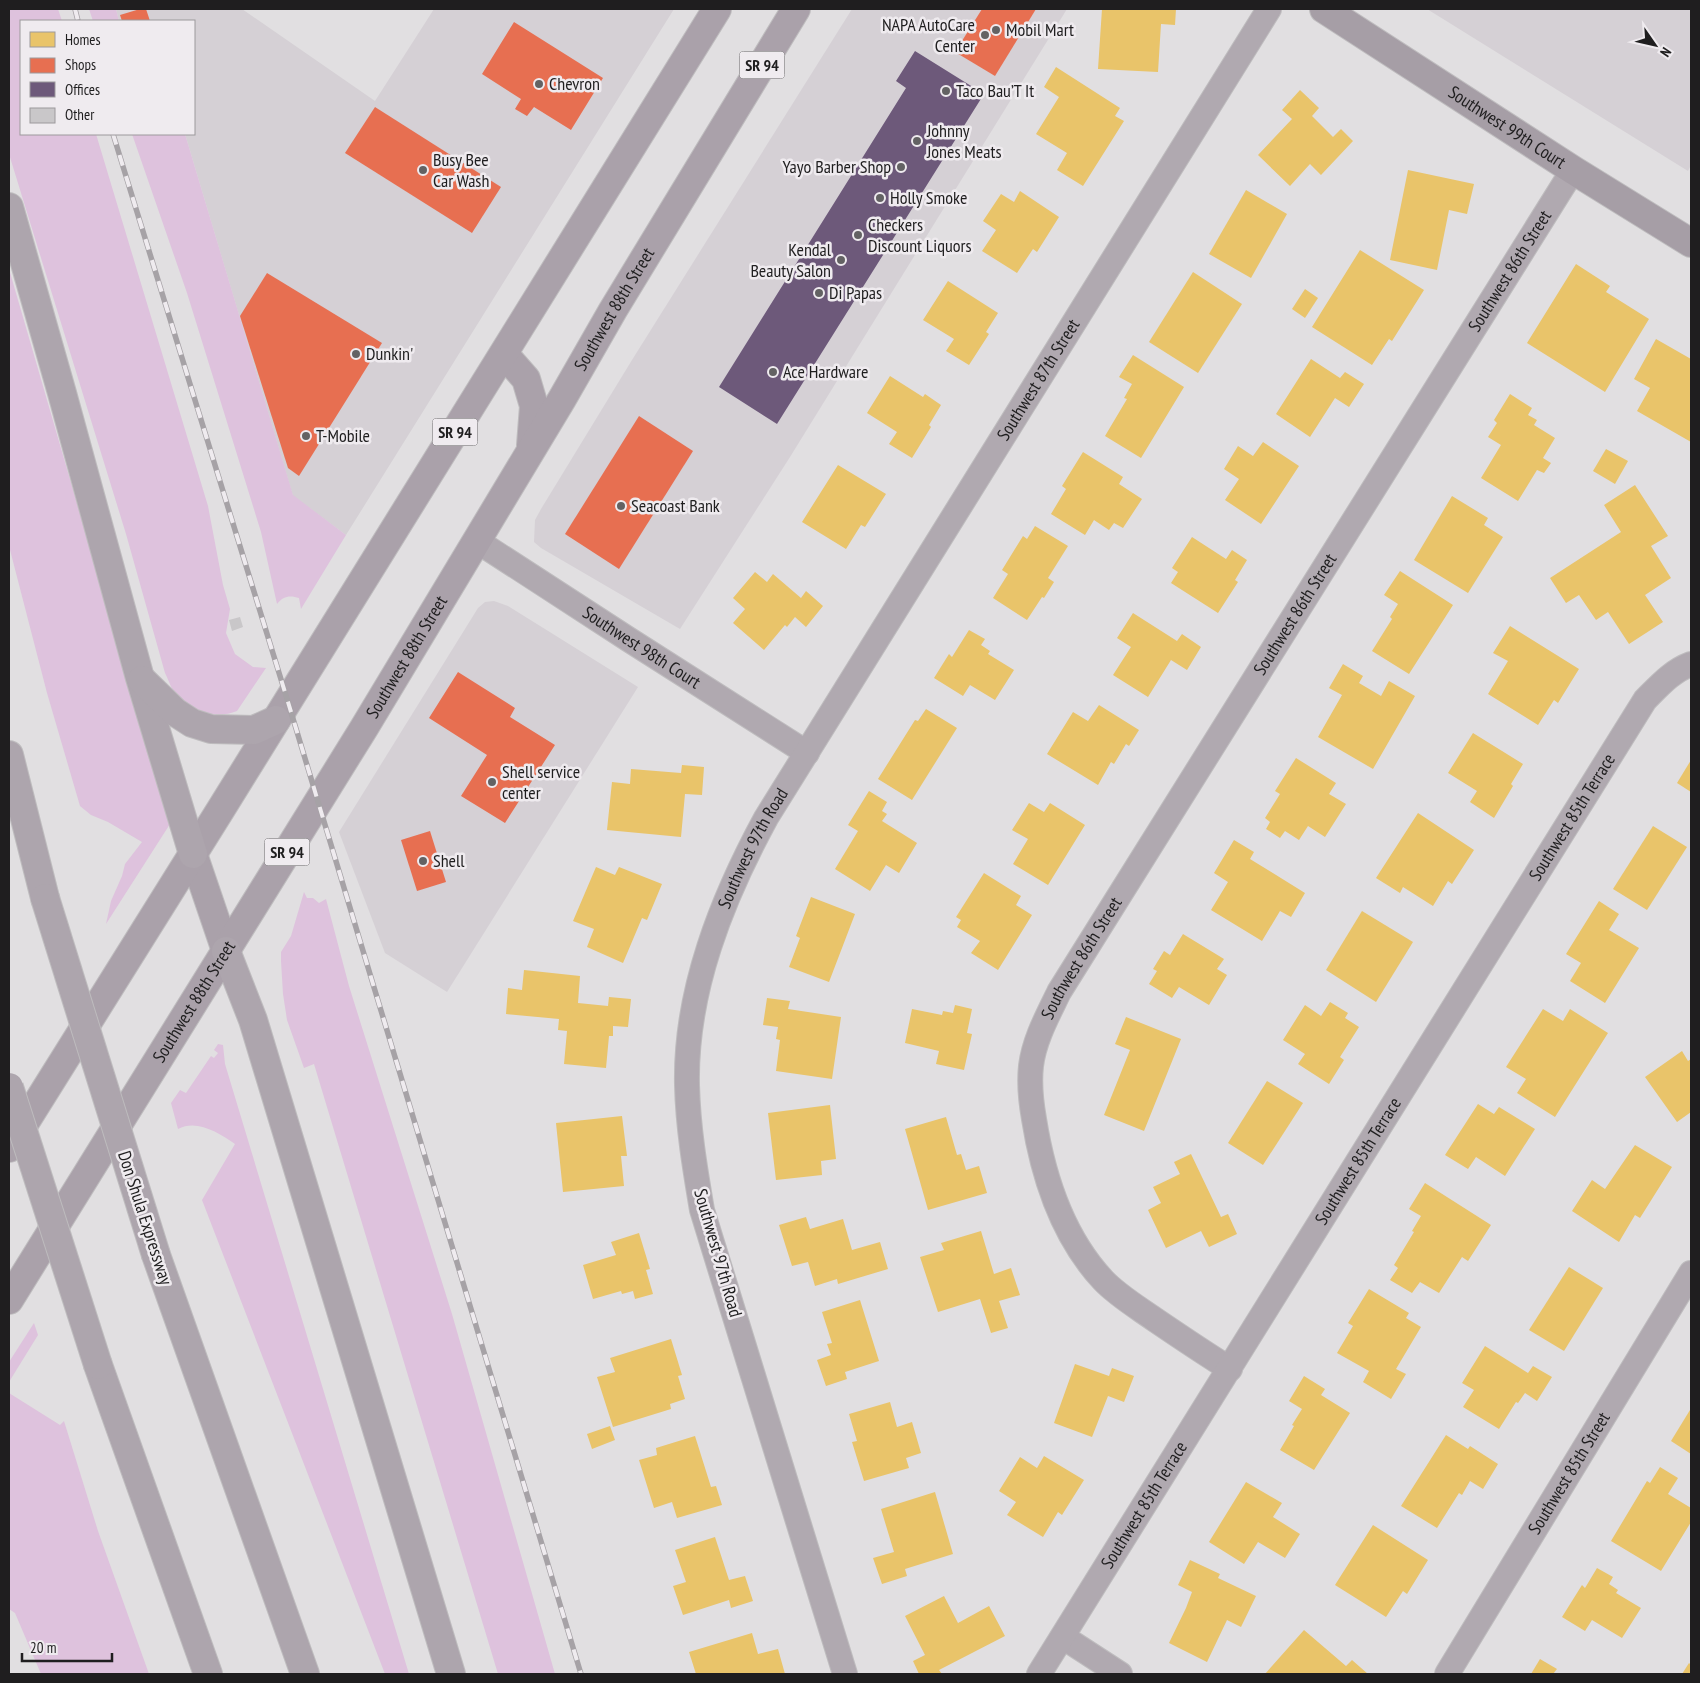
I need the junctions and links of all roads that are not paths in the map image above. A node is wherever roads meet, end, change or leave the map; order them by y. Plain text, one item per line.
1 (717, 9) edge
2 (796, 9) edge
3 (1269, 9) edge
4 (1324, 9) edge
5 (1573, 170) junction
6 (9, 207) edge
7 (1691, 243) edge
8 (504, 354) junction
9 (531, 449) junction
10 (477, 541) junction
11 (1691, 664) edge
12 (140, 678) junction
13 (276, 720) junction
14 (807, 752) junction
15 (9, 755) edge
16 (192, 854) junction
17 (226, 952) junction
18 (9, 1087) edge
19 (9, 1148) edge
20 (36, 1256) junction
21 (9, 1267) edge
22 (1691, 1273) edge
23 (9, 1300) edge
24 (1230, 1369) junction
25 (1063, 1637) junction
26 (208, 1674) edge
27 (305, 1674) edge
28 (451, 1674) edge
29 (845, 1674) edge
30 (1039, 1674) edge
31 (1120, 1674) edge
32 (1447, 1674) edge

1 - 8 main road, SR 94
2 - 9 main road, Southwest 88th Street / SR 94
3 - 14 street, Southwest 87th Street
4 - 5 street, Southwest 99th Court
5 - 7 street, Southwest 99th Court
5 - 24 street, Southwest 86th Street
6 - 12 highway
8 - 9 main road
8 - 13 main road, SR 94
9 - 10 main road, Southwest 88th Street / SR 94
10 - 14 street, Southwest 98th Court
10 - 17 main road, Southwest 88th Street / SR 94
11 - 24 street, Southwest 85th Terrace
12 - 13 highway
12 - 16 highway
13 - 16 main road, SR 94
14 - 29 street, Southwest 97th Road
15 - 27 highway, Don Shula Expressway, bridge
16 - 17 main road
16 - 19 main road, SR 94
17 - 20 main road, Southwest 88th Street / SR 94
17 - 28 highway
18 - 26 highway, bridge
20 - 21 main road
20 - 23 main road, Southwest 88th Street / SR 94
22 - 32 street, Southwest 85th Street
24 - 25 street, Southwest 85th Terrace
25 - 30 street, Southwest 85th Terrace
25 - 31 street

